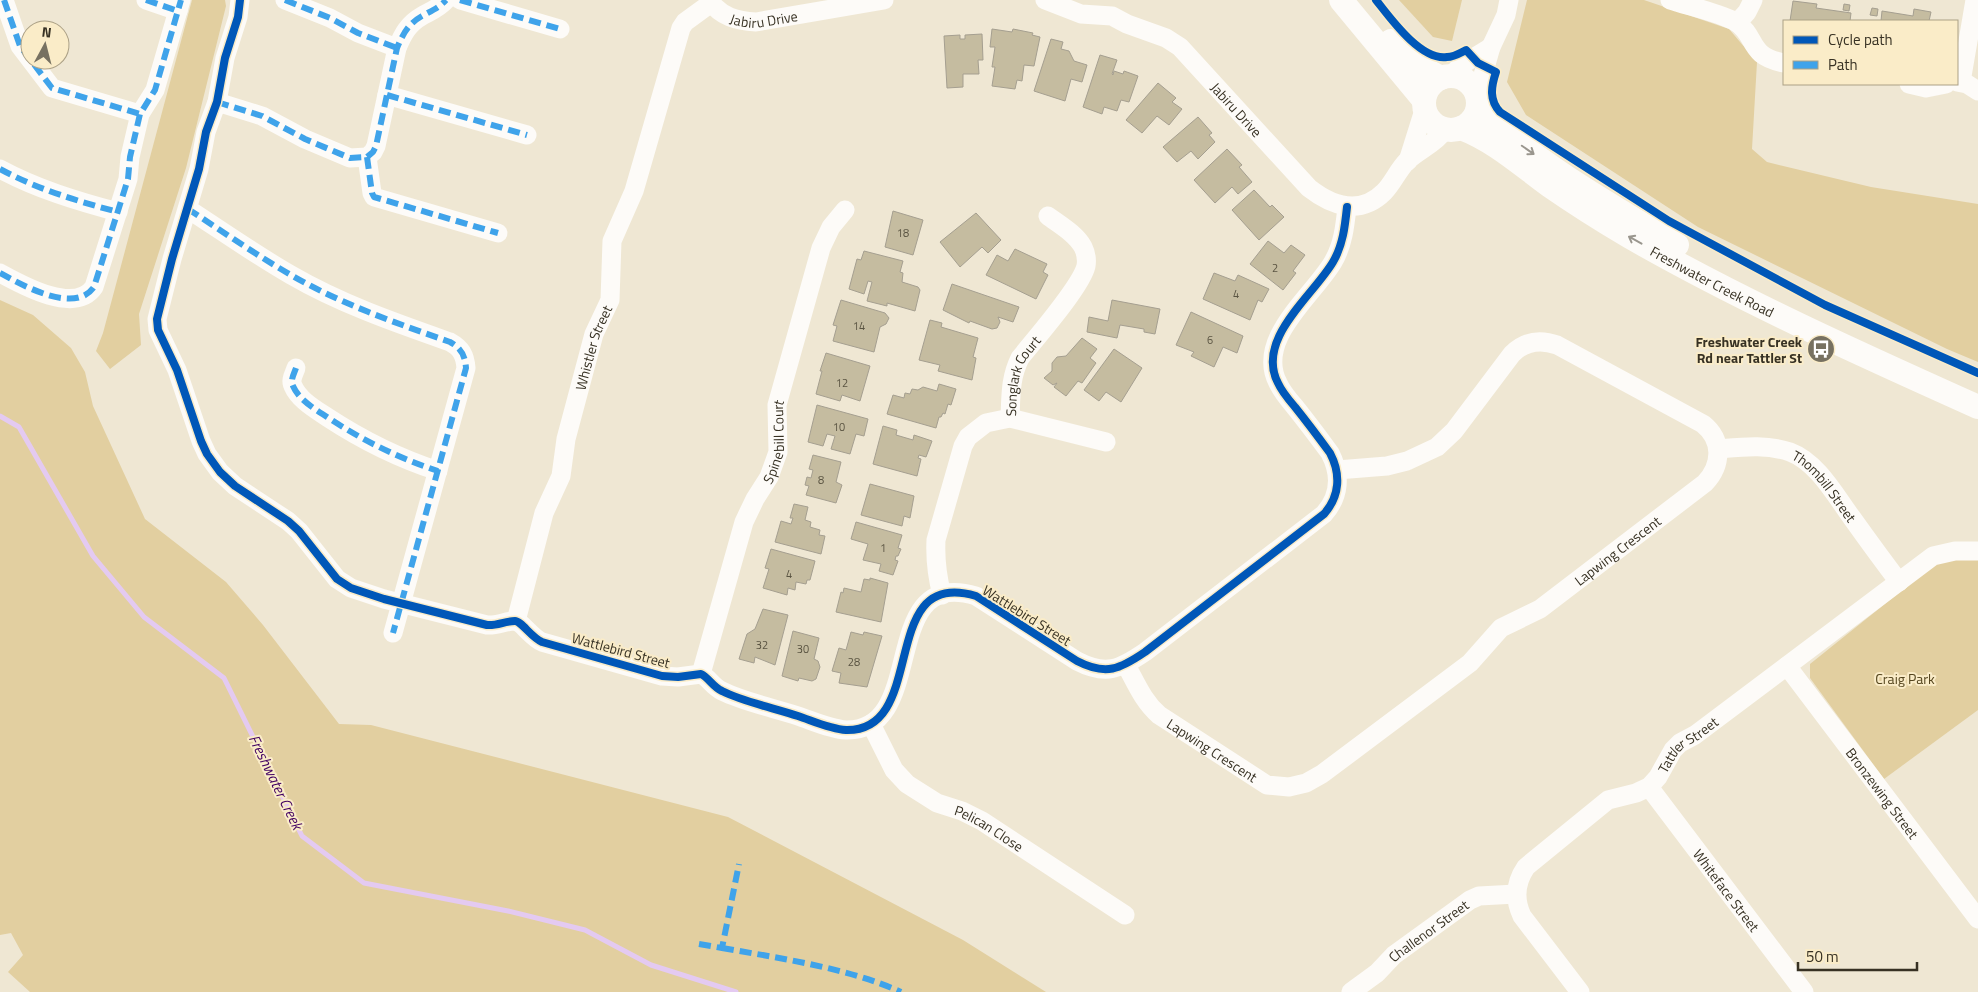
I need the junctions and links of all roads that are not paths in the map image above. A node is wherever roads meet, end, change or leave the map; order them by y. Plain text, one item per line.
1 (4, 0) edge
2 (146, 0) edge
3 (240, 0) edge
4 (446, 0) edge
5 (460, 0) edge
6 (884, 0) edge
7 (1045, 0) edge
8 (1340, 0) edge
9 (1356, 0) edge
10 (1509, 0) edge
11 (1670, 0) edge
12 (1753, 0) edge
13 (1975, 0) edge
14 (293, 1) edge
15 (710, 1) edge
16 (179, 5) edge
17 (1736, 23) junction
18 (560, 29) dead end
19 (1491, 47) junction
20 (397, 48) junction
21 (1783, 62) edge
22 (1958, 71) edge
23 (1446, 77) junction
24 (1958, 84) edge
25 (1913, 85) edge
26 (1943, 85) edge
27 (1978, 91) edge
28 (387, 96) junction
29 (1477, 101) junction
30 (217, 102) junction
31 (1424, 104) junction
32 (140, 114) junction
33 (1453, 129) junction
34 (526, 135) dead end
35 (366, 157) junction
36 (1408, 161) junction
37 (0, 169) edge
38 (1347, 207) junction
39 (188, 209) junction
40 (845, 210) dead end
41 (118, 212) junction
42 (1048, 216) dead end
43 (498, 234) dead end
44 (0, 273) edge
45 (296, 368) dead end
46 (1978, 393) edge
47 (1978, 407) edge
48 (1010, 418) junction
49 (1106, 442) dead end
50 (1718, 449) junction
51 (1337, 470) junction
52 (438, 471) junction
53 (1978, 551) edge
54 (1900, 582) junction
55 (942, 595) junction
56 (401, 603) junction
57 (516, 621) junction
58 (393, 634) dead end
59 (1126, 664) junction
60 (1787, 666) junction
61 (701, 674) junction
62 (871, 724) junction
63 (1649, 787) junction
64 (1516, 894) junction
65 (1126, 915) dead end
66 (1978, 919) edge
67 (1351, 992) edge
68 (1580, 992) edge
69 (1804, 992) edge

1 - 32 street
2 - 16 street
3 - 30 street
4 - 20 street
5 - 18 street
6 - 15 street, Jabiru Drive
7 - 38 street, Jabiru Drive
8 - 31 main road
9 - 23 main road
10 - 19 street
11 - 17 street
12 - 17 street
13 - 22 street
14 - 20 street
15 - 57 street, Whistler Street
16 - 32 street
17 - 21 street
19 - 23 street
19 - 29 street
20 - 28 street
23 - 29 main road
23 - 31 main road
24 - 27 street
25 - 26 street
28 - 34 street
28 - 35 street
29 - 33 main road
29 -> 46 main road, Freshwater Creek Road
30 - 35 street
30 - 39 street
31 - 33 main road
31 - 36 street
32 - 41 street
33 - 36 street
47 -> 33 main road, Freshwater Creek Road
35 - 43 street
36 - 38 street
37 - 41 street
38 - 51 street, Wattlebird Street
39 - 52 street
39 - 56 street
40 - 61 street, Spinebill Court
41 - 44 street
42 - 48 street, Songlark Court
45 - 52 street
48 - 49 street
48 - 55 street, Songlark Court
50 - 51 street
50 - 54 street, Thombill Street
50 - 59 street, Lapwing Crescent
51 - 59 street, Wattlebird Street
52 - 56 street
53 - 54 street, Tattler Street
54 - 60 street, Tattler Street
55 - 59 street, Wattlebird Street
55 - 62 street
56 - 57 street
56 - 58 street
57 - 61 street, Wattlebird Street
60 - 63 street, Tattler Street
60 - 66 street, Bronzewing Street
61 - 62 street
62 - 65 street, Pelican Close
63 - 64 street, Tattler Street
63 - 69 street, Whiteface Street
64 - 67 street, Challenor Street
64 - 68 street

